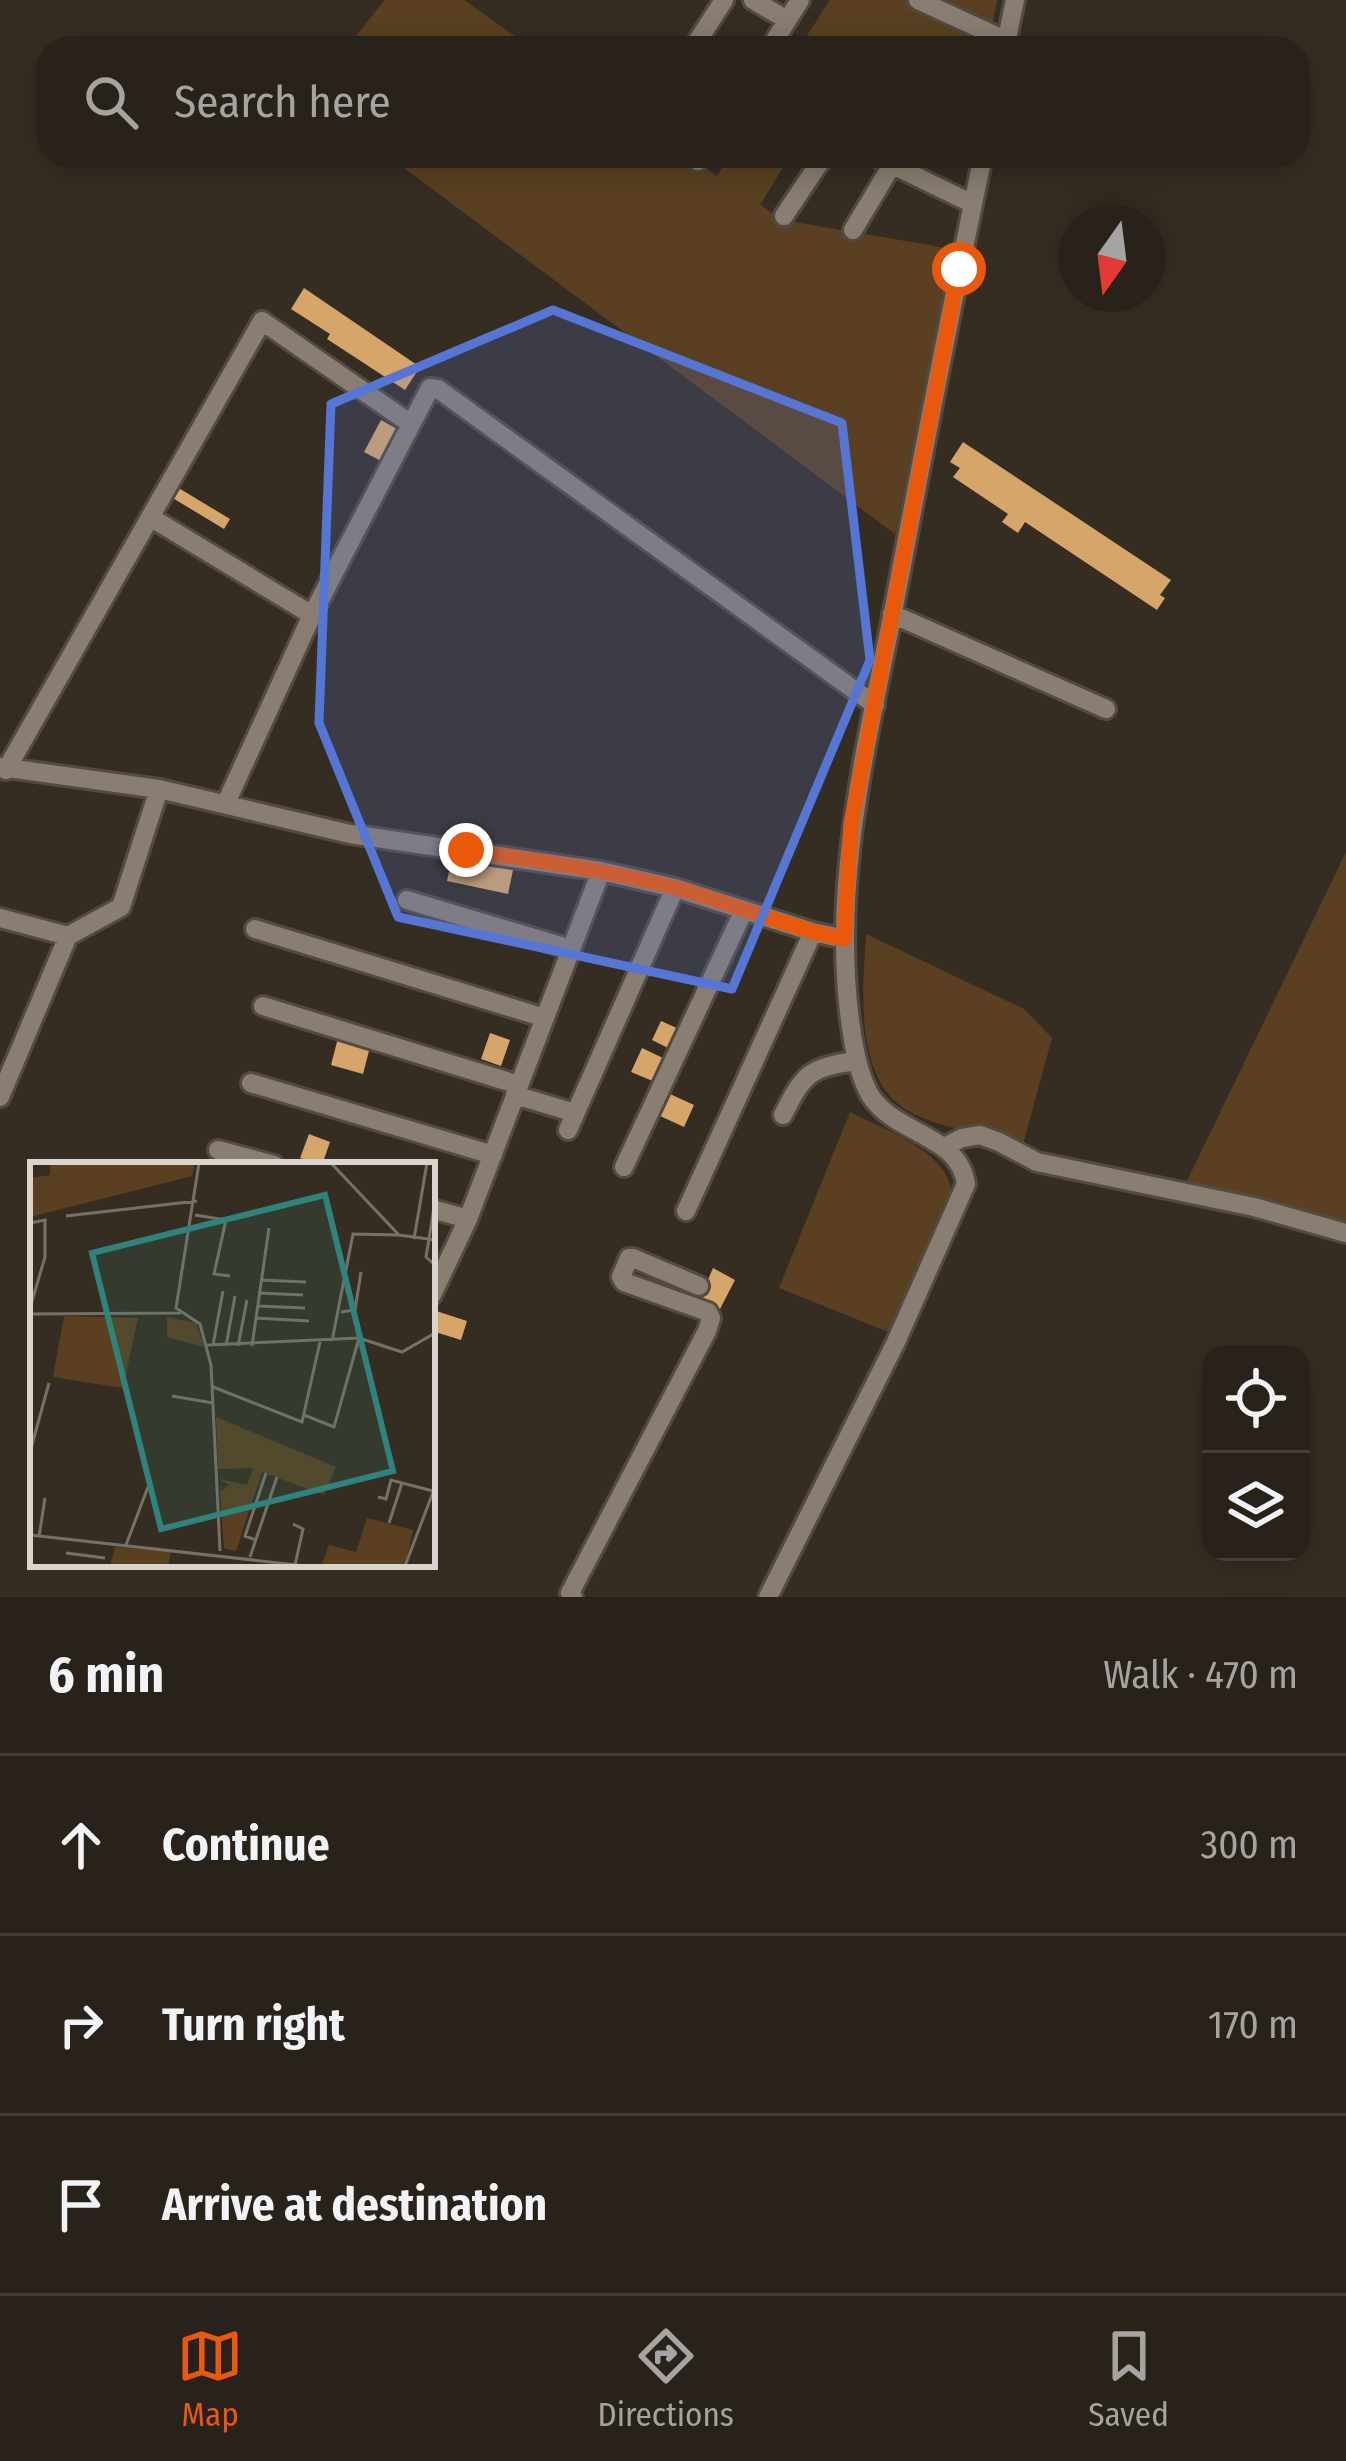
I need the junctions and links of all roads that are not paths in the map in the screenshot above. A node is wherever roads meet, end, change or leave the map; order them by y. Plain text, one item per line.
1 (724, 0) edge
2 (753, 0) edge
3 (800, 0) edge
4 (918, 0) edge
5 (1015, 0) edge
6 (787, 20) junction
7 (701, 36) edge
8 (777, 36) edge
9 (988, 36) edge
10 (1008, 36) edge
11 (816, 168) edge
12 (890, 168) edge
13 (898, 168) edge
14 (980, 168) edge
15 (973, 204) junction
16 (784, 216) dead end
17 (853, 230) dead end
18 (411, 424) junction
19 (150, 517) junction
20 (892, 614) junction
21 (312, 615) junction
22 (875, 706) junction
23 (1106, 709) dead end
24 (3, 768) edge
25 (159, 788) junction
26 (226, 803) junction
27 (601, 871) junction
28 (676, 888) junction
29 (407, 900) dead end
30 (744, 910) junction
31 (0, 918) edge
32 (255, 928) dead end
33 (813, 932) junction
34 (68, 936) junction
35 (844, 939) junction
36 (571, 949) junction
37 (262, 1006) dead end
38 (545, 1018) junction
39 (857, 1061) junction
40 (251, 1083) dead end
41 (517, 1090) junction
42 (0, 1097) edge
43 (783, 1114) dead end
44 (944, 1147) junction
45 (218, 1150) dead end
46 (493, 1155) junction
47 (263, 1162) edge
48 (624, 1167) dead end
49 (435, 1210) edge
50 (686, 1211) dead end
51 (468, 1219) junction
52 (1346, 1232) edge
53 (435, 1284) edge
54 (699, 1286) dead end
55 (573, 1597) edge
56 (767, 1597) edge

1 - 7 street
2 - 6 street
3 - 6 street
4 - 9 street
5 - 10 street
6 - 8 street
11 - 16 street
12 - 17 street
13 - 15 street
14 - 15 street
15 - 20 street
18 - 19 street
18 - 21 street
18 - 22 street
19 - 21 street
19 - 24 street
20 - 22 street
20 - 23 street
21 - 26 street
22 - 35 street
24 - 25 street
25 - 26 street
25 - 34 street
26 - 27 street
27 - 28 street
27 - 36 street
28 - 30 street
28 - 41 street
29 - 36 street
30 - 33 street
30 - 48 street
31 - 34 street
32 - 38 street
33 - 35 street
33 - 50 street
34 - 42 street
35 - 39 street
36 - 38 street
37 - 41 street
38 - 41 street
39 - 43 street
39 - 44 street
40 - 46 street
41 - 46 street
44 - 52 street
44 - 56 street
45 - 47 street
46 - 51 street
49 - 51 street
51 - 53 street
54 - 55 street

